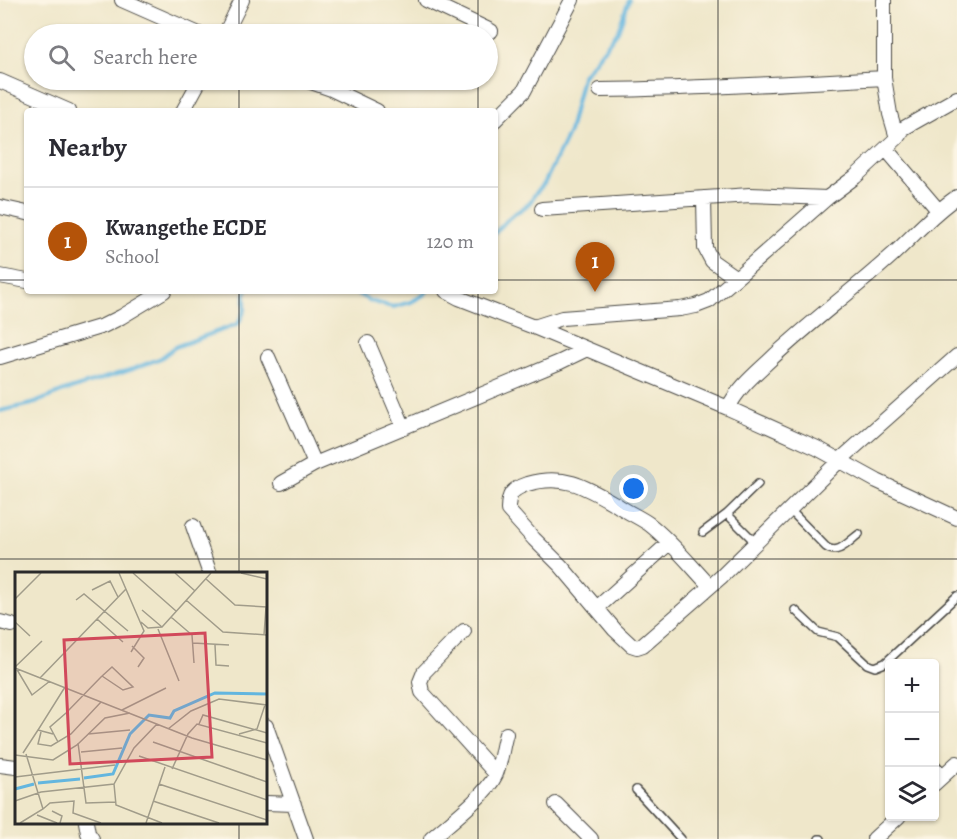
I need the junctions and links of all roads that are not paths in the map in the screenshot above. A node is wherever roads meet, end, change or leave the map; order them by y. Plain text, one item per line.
1 (122, 0) edge
2 (242, 0) edge
3 (426, 0) edge
4 (572, 0) edge
5 (884, 0) edge
6 (177, 24) edge
7 (230, 24) edge
8 (476, 24) edge
9 (884, 78) junction
10 (0, 81) edge
11 (195, 90) edge
12 (333, 90) edge
13 (600, 90) dead end
14 (957, 98) edge
15 (62, 108) edge
16 (185, 108) edge
17 (371, 108) edge
18 (498, 117) edge
19 (897, 138) junction
20 (886, 148) junction
21 (957, 197) edge
22 (704, 198) junction
23 (827, 198) junction
24 (0, 207) edge
25 (542, 209) dead end
26 (938, 210) junction
27 (24, 212) edge
28 (0, 276) edge
29 (736, 278) junction
30 (24, 280) edge
31 (159, 294) edge
32 (452, 294) edge
33 (534, 327) junction
34 (368, 343) dead end
35 (587, 349) junction
36 (957, 356) edge
37 (0, 357) edge
38 (268, 357) dead end
39 (728, 408) junction
40 (404, 428) junction
41 (840, 460) junction
42 (315, 464) junction
43 (281, 483) dead end
44 (758, 484) dead end
45 (790, 510) junction
46 (728, 514) junction
47 (957, 518) edge
48 (193, 526) dead end
49 (703, 532) dead end
50 (859, 534) dead end
51 (669, 543) junction
52 (756, 543) junction
53 (210, 572) edge
54 (710, 586) junction
55 (957, 596) edge
56 (597, 608) junction
57 (795, 610) dead end
58 (464, 632) dead end
59 (267, 729) edge
60 (506, 734) dead end
61 (957, 764) edge
62 (0, 765) edge
63 (15, 767) edge
64 (938, 767) edge
65 (496, 774) junction
66 (945, 774) junction
67 (939, 779) edge
68 (636, 790) dead end
69 (267, 803) edge
70 (294, 804) junction
71 (556, 804) dead end
72 (894, 821) edge
73 (86, 824) edge
74 (92, 839) edge
75 (306, 839) edge
76 (431, 839) edge
77 (591, 839) edge
78 (681, 839) edge
79 (874, 839) edge

1 - 6 street
2 - 7 street
3 - 8 street
4 - 18 street
5 - 9 street
9 - 13 street
9 - 19 street
10 - 15 street
11 - 16 street
12 - 17 street
14 - 19 street
19 - 20 street
20 - 23 street
20 - 26 street
21 - 26 street
22 - 23 street
22 - 25 street
22 - 29 street
23 - 29 street
24 - 27 street
26 - 39 street
28 - 30 street
29 - 33 street
31 - 37 street
32 - 33 street
33 - 35 street
34 - 40 street
35 - 39 street
35 - 40 street
36 - 41 street
38 - 42 street
39 - 41 street
40 - 42 street
41 - 45 street
41 - 47 street
42 - 43 street
44 - 46 lane
45 - 50 lane
45 - 52 street
46 - 49 lane
46 - 52 lane
48 - 53 street
51 - 54 street
51 - 56 street
51 - 56 street
52 - 54 street
54 - 56 street
55 - 57 lane
58 - 65 street
59 - 70 street
60 - 65 street
61 - 66 street
62 - 63 street
64 - 66 lane
65 - 76 street
66 - 67 street
68 - 78 lane
69 - 70 street
70 - 75 street
71 - 77 street
72 - 79 street
73 - 74 street

